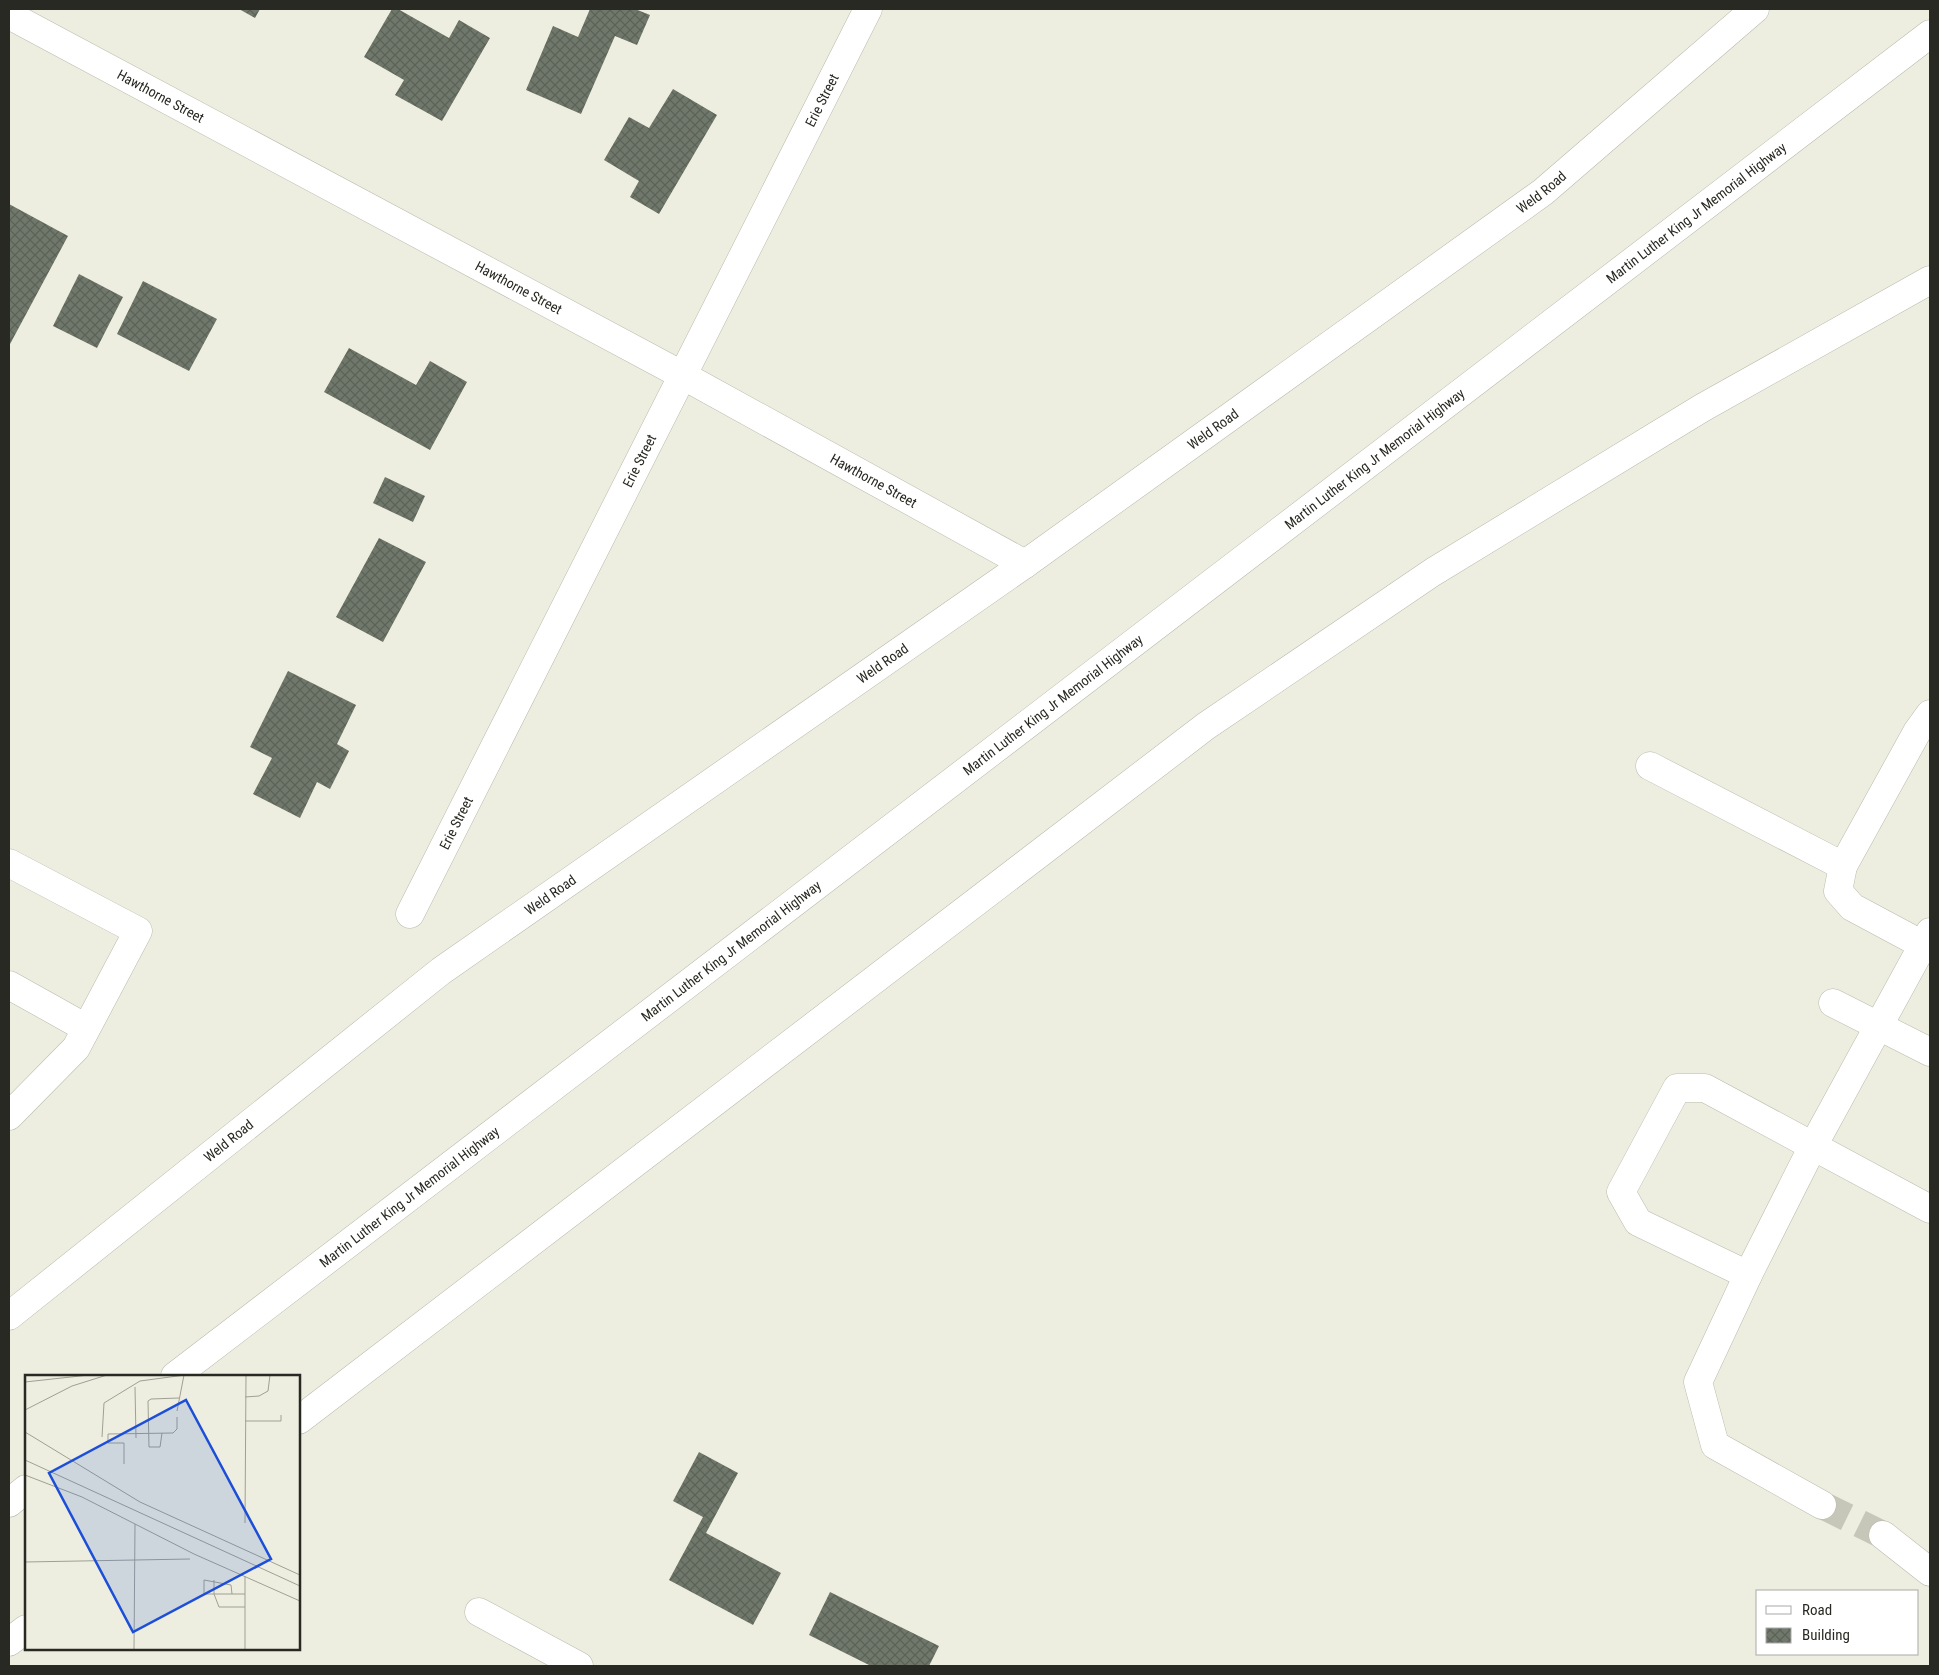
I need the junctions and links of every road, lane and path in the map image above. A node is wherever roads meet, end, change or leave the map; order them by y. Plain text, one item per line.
1 (868, 9) edge
2 (1755, 9) edge
3 (9, 15) edge
4 (1930, 34) edge
5 (1930, 280) edge
6 (682, 375) junction
7 (1026, 564) junction
8 (1930, 714) edge
9 (1650, 766) dead end
10 (9, 863) edge
11 (1843, 866) junction
12 (410, 914) dead end
13 (1927, 939) edge
14 (9, 985) edge
15 (1833, 1003) dead end
16 (1879, 1026) junction
17 (86, 1028) junction
18 (1930, 1052) edge
19 (9, 1116) edge
20 (1813, 1146) junction
21 (1930, 1209) edge
22 (1748, 1275) junction
23 (9, 1316) edge
24 (176, 1375) edge
25 (300, 1419) edge
26 (25, 1490) edge
27 (9, 1503) edge
28 (1822, 1505) tunnel mouth
29 (1883, 1535) tunnel mouth
30 (1930, 1572) edge
31 (479, 1612) dead end
32 (25, 1630) edge
33 (9, 1642) edge
34 (579, 1666) edge

1 - 6 main road, Erie Street
2 - 7 main road, Weld Road
3 - 6 main road, Hawthorne Street
4 - 24 main road, Martin Luther King Jr Memorial Highway
5 - 25 main road
6 - 7 main road, Hawthorne Street
6 - 12 main road, Erie Street
7 - 23 main road, Weld Road
8 - 11 main road
9 - 11 main road
10 - 17 main road
11 - 13 main road
13 - 16 main road
14 - 17 main road
15 - 16 main road
16 - 18 main road
16 - 20 main road
17 - 19 main road
20 - 21 main road
20 - 22 main road
20 - 22 main road
22 - 28 main road
26 - 27 main road
29 - 30 main road
31 - 34 main road
32 - 33 main road

